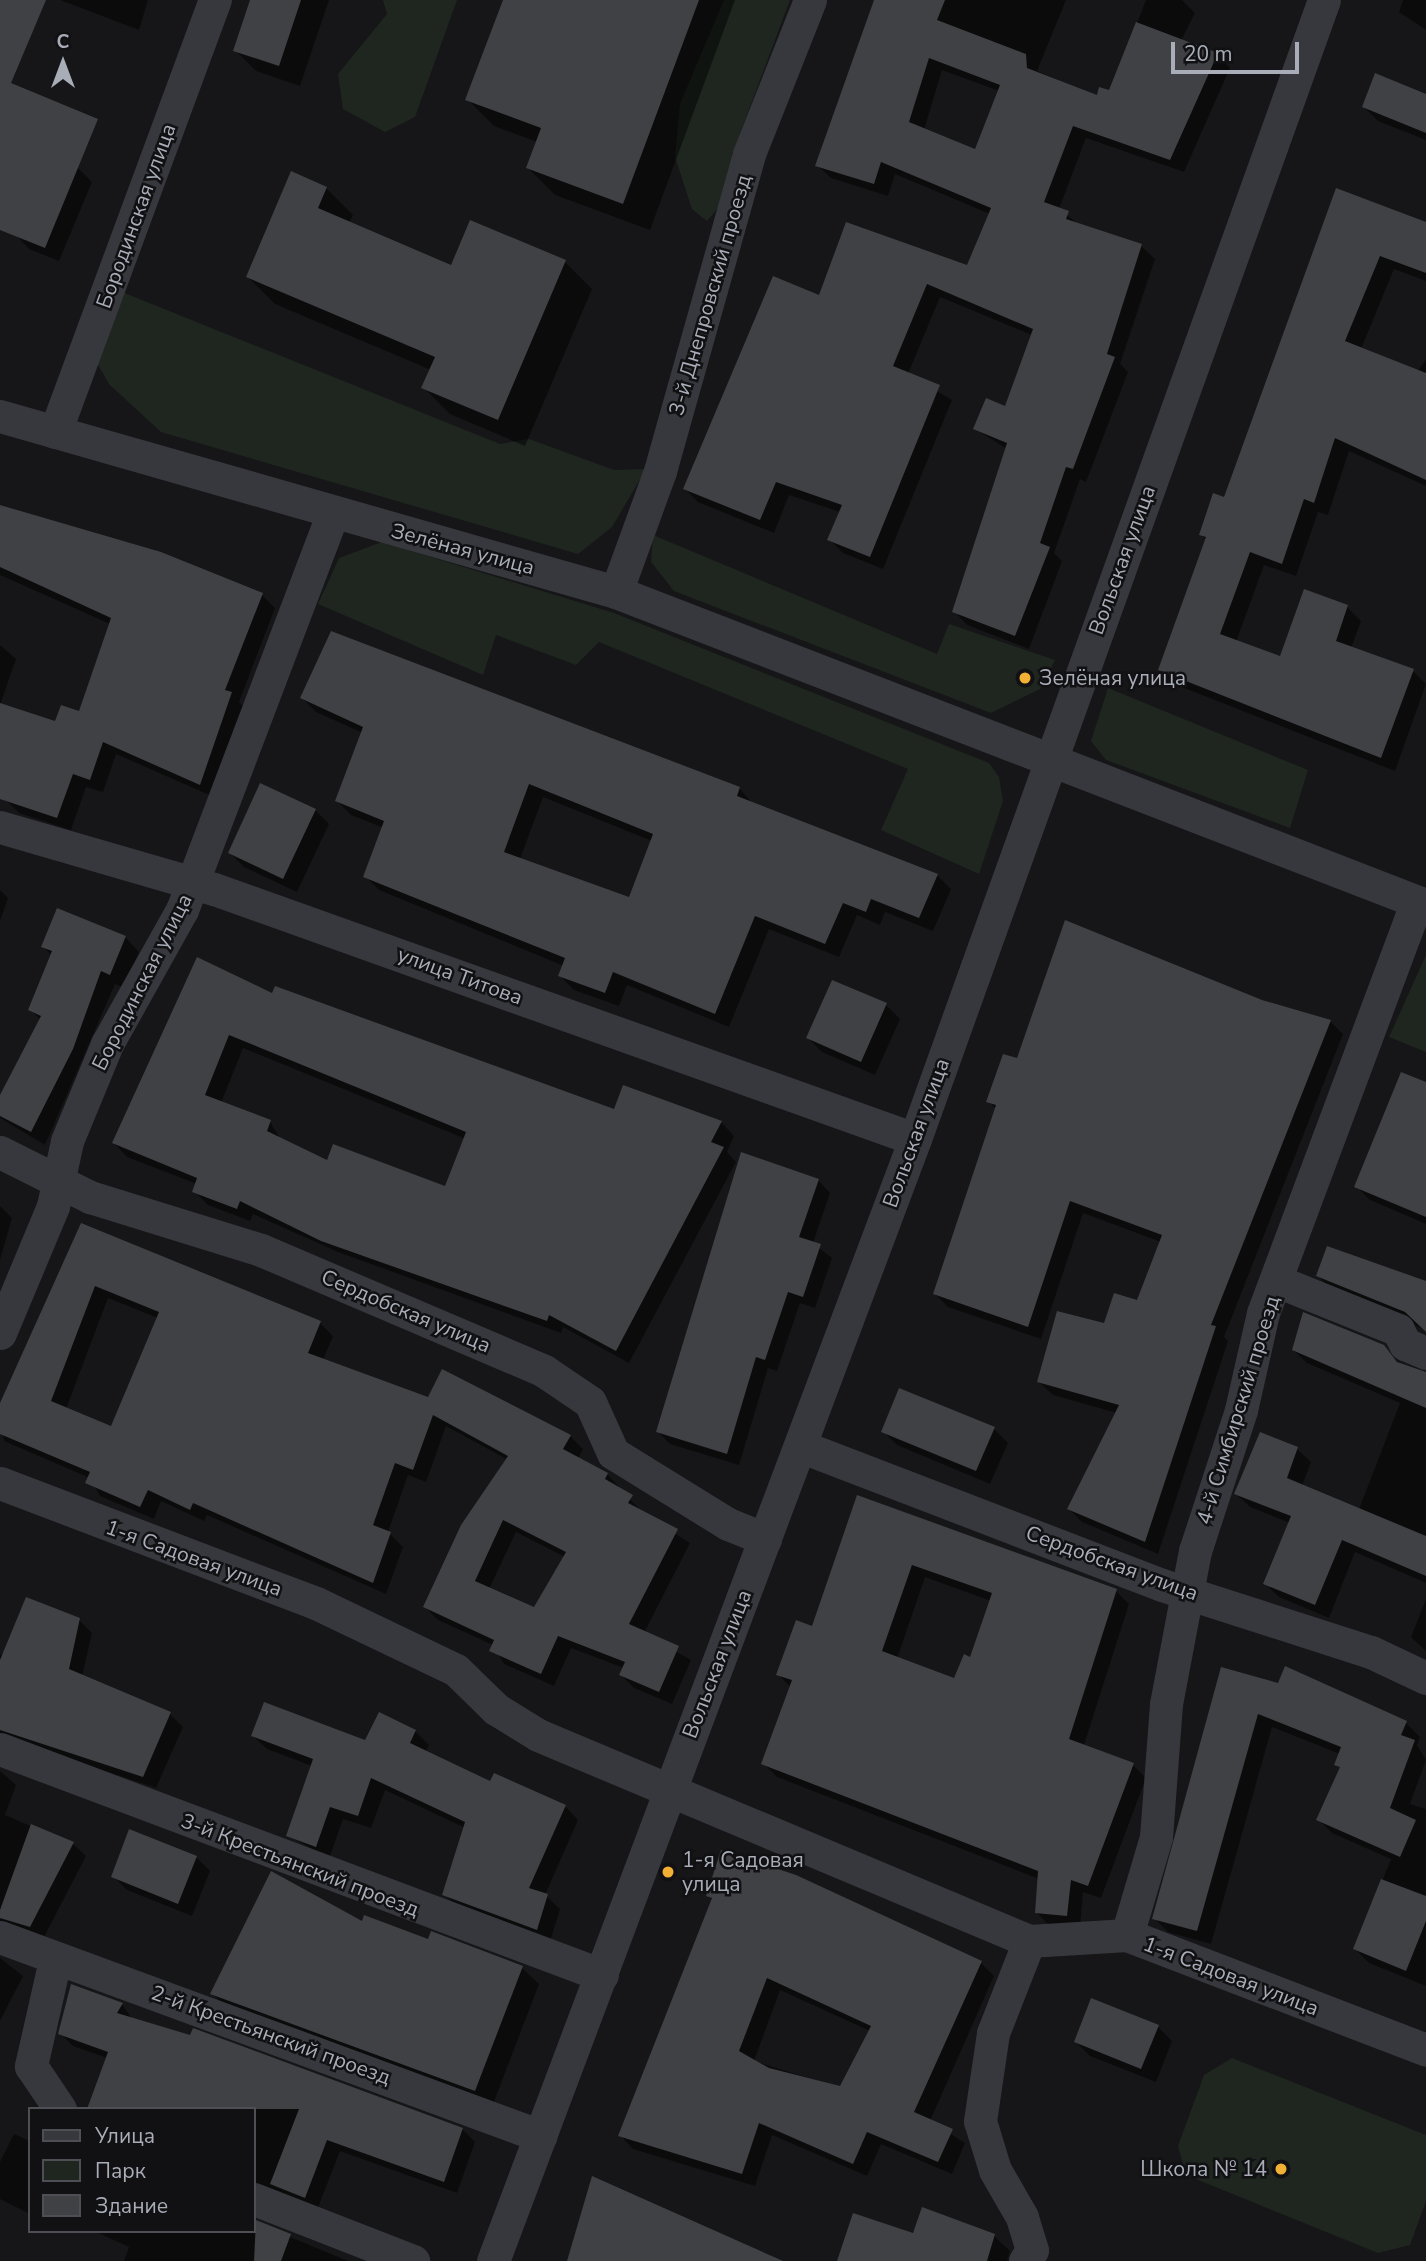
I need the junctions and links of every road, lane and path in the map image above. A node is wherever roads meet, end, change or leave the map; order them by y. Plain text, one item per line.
1 (215, 0) edge
2 (810, 0) edge
3 (1324, 0) edge
4 (0, 416) edge
5 (55, 432) junction
6 (333, 513) junction
7 (616, 592) junction
8 (1049, 760) junction
9 (0, 827) edge
10 (191, 884) junction
11 (1422, 904) edge
12 (915, 1139) junction
13 (0, 1152) edge
14 (60, 1180) junction
15 (1277, 1281) junction
16 (0, 1333) edge
17 (1426, 1353) edge
18 (800, 1446) junction
19 (0, 1483) edge
20 (765, 1539) junction
21 (1191, 1593) junction
22 (1426, 1678) edge
23 (0, 1749) edge
24 (668, 1789) junction
25 (1127, 1935) junction
26 (0, 1937) edge
27 (1029, 1941) junction
28 (55, 1960) junction
29 (602, 1975) junction
30 (1426, 2050) edge
31 (59, 2107) edge
32 (541, 2136) junction
33 (256, 2200) edge
34 (1035, 2257) edge
35 (413, 2261) edge
36 (494, 2261) edge

1 - 5 street, Бородинская улица
2 - 7 street, 3-й Днепровский проезд
3 - 8 street, Вольская улица
4 - 5 street, Зелёная улица
5 - 6 street, Зелёная улица
6 - 7 street, Зелёная улица
6 - 10 street, Бородинская улица
7 - 8 street, Зелёная улица
8 - 11 street, Зелёная улица
8 - 12 street, Вольская улица
9 - 10 street, улица Титова
10 - 12 street, улица Титова
10 - 14 street, Бородинская улица
11 - 15 street, 4-й Симбирский проезд
12 - 18 street, Вольская улица
13 - 14 street, Сердобская улица
14 - 16 street, Бородинская улица
14 - 20 street, Сердобская улица
15 - 17 street
15 - 21 street, 4-й Симбирский проезд
18 - 20 street, Вольская улица
18 - 21 street, Сердобская улица
19 - 24 street, 1-я Садовая улица
20 - 24 street, Вольская улица
21 - 22 street, Сердобская улица
21 - 25 street, 4-й Симбирский проезд
23 - 29 street, 3-й Крестьянский проезд
24 - 27 street, 1-я Садовая улица
24 - 29 street, Вольская улица
25 - 27 street, 1-я Садовая улица
25 - 30 street, 1-я Садовая улица
26 - 28 street, 2-й Крестьянский проезд
27 - 34 street
28 - 31 street
28 - 32 street, 2-й Крестьянский проезд
29 - 32 street, Вольская улица
32 - 36 street, Вольская улица
33 - 35 street

